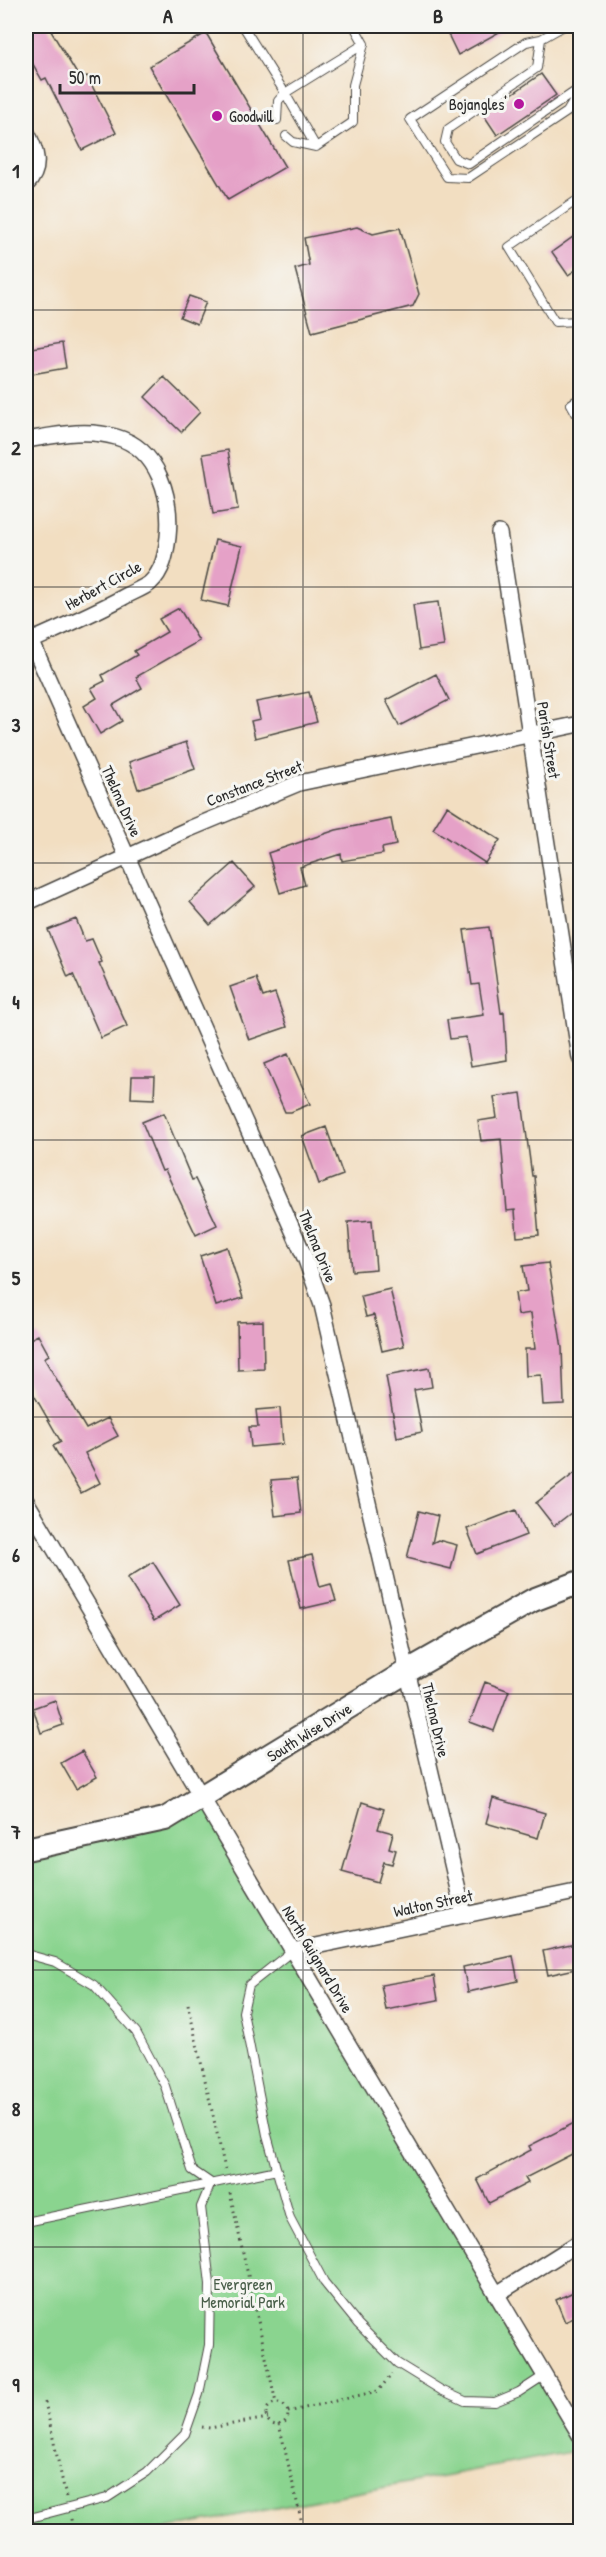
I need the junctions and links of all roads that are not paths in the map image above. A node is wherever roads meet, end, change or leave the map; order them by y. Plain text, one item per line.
1 (243, 26) edge
2 (354, 26) edge
3 (564, 26) edge
4 (541, 39) junction
5 (364, 44) junction
6 (580, 89) edge
7 (285, 93) junction
8 (277, 120) dead end
9 (26, 131) edge
10 (286, 136) dead end
11 (316, 147) junction
12 (26, 185) edge
13 (580, 198) edge
14 (580, 321) edge
15 (580, 398) edge
16 (580, 420) edge
17 (26, 440) edge
18 (499, 533) dead end
19 (28, 635) edge
20 (580, 724) edge
21 (530, 735) junction
22 (128, 857) junction
23 (26, 903) edge
24 (580, 1059) edge
25 (28, 1510) edge
26 (580, 1582) edge
27 (406, 1672) junction
28 (202, 1798) junction
29 (26, 1849) edge
30 (580, 1891) edge
31 (464, 1915) junction
32 (292, 1952) junction
33 (26, 1954) edge
34 (277, 2170) junction
35 (211, 2183) junction
36 (26, 2222) edge
37 (580, 2242) edge
38 (497, 2294) junction
39 (545, 2375) junction
40 (580, 2435) edge
41 (26, 2519) edge

1 - 7 lane
2 - 5 lane
3 - 4 lane
4 - 6 lane
4 - 6 lane
5 - 7 lane
5 - 11 lane
7 - 8 lane
7 - 11 lane
9 - 12 street
10 - 11 lane
13 - 14 lane
15 - 16 lane
17 - 19 street, Herbert Circle
18 - 21 street, Parish Street
19 - 22 street, Thelma Drive
20 - 21 street, Constance Street
21 - 22 street, Constance Street
21 - 24 street, Parish Street
22 - 23 street, Constance Street
22 - 27 street, Thelma Drive
25 - 28 street, North Guignard Drive
26 - 27 main road, South Wise Drive
27 - 28 main road, South Wise Drive
27 - 31 street, Thelma Drive
28 - 29 main road, South Wise Drive
28 - 32 street, North Guignard Drive
30 - 31 street, Walton Street
31 - 32 street, Walton Street
32 - 34 lane
32 - 38 street, North Guignard Drive
33 - 35 lane
34 - 35 lane
34 - 39 lane
35 - 36 lane
35 - 41 lane
37 - 38 street
38 - 39 street, North Guignard Drive
39 - 40 street, North Guignard Drive

